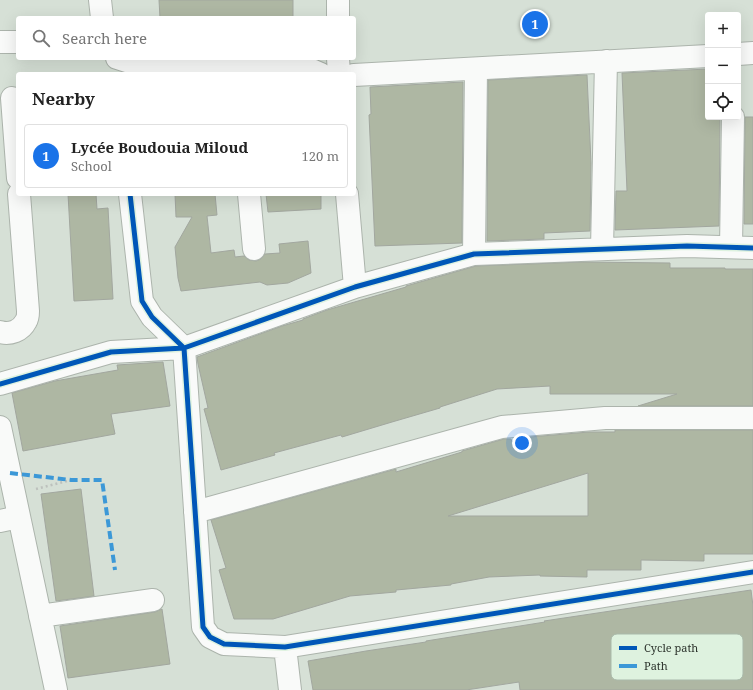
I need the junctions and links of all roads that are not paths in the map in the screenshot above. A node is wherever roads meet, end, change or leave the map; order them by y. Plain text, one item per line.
1 (100, 0) edge
2 (338, 0) edge
3 (102, 16) edge
4 (338, 16) edge
5 (0, 42) edge
6 (16, 42) edge
7 (753, 53) edge
8 (741, 54) edge
9 (705, 56) edge
10 (107, 60) edge
11 (123, 60) edge
12 (338, 60) edge
13 (606, 61) junction
14 (476, 68) junction
15 (110, 72) edge
16 (316, 72) edge
17 (339, 72) edge
18 (356, 75) edge
19 (10, 98) edge
20 (733, 120) edge
21 (16, 158) edge
22 (19, 196) edge
23 (130, 196) edge
24 (249, 196) edge
25 (347, 196) edge
26 (731, 247) junction
27 (753, 248) edge
28 (254, 249) dead end
29 (602, 249) junction
30 (474, 254) junction
31 (355, 287) junction
32 (0, 332) edge
33 (184, 348) junction
34 (0, 384) edge
35 (753, 418) edge
36 (0, 427) edge
37 (195, 512) junction
38 (10, 519) edge
39 (753, 572) edge
40 (153, 600) dead end
41 (40, 616) junction
42 (285, 647) junction
43 (56, 690) edge
44 (290, 690) edge

1 - 3 street
2 - 4 street
5 - 6 street
7 - 8 street
9 - 13 street
10 - 15 street
11 - 16 street
12 - 17 street
13 - 14 street
13 - 29 street
14 - 18 street
14 - 30 street
19 - 21 street
20 - 26 street
22 - 32 street
23 - 33 street
24 - 28 street
25 - 31 street
26 - 27 street
26 - 29 street
29 - 30 street
30 - 31 street
31 - 33 street
33 - 34 street
33 - 37 street
35 - 37 street
36 - 38 street
37 - 42 street
38 - 41 street
39 - 42 street
40 - 41 street
41 - 43 street
42 - 44 street

